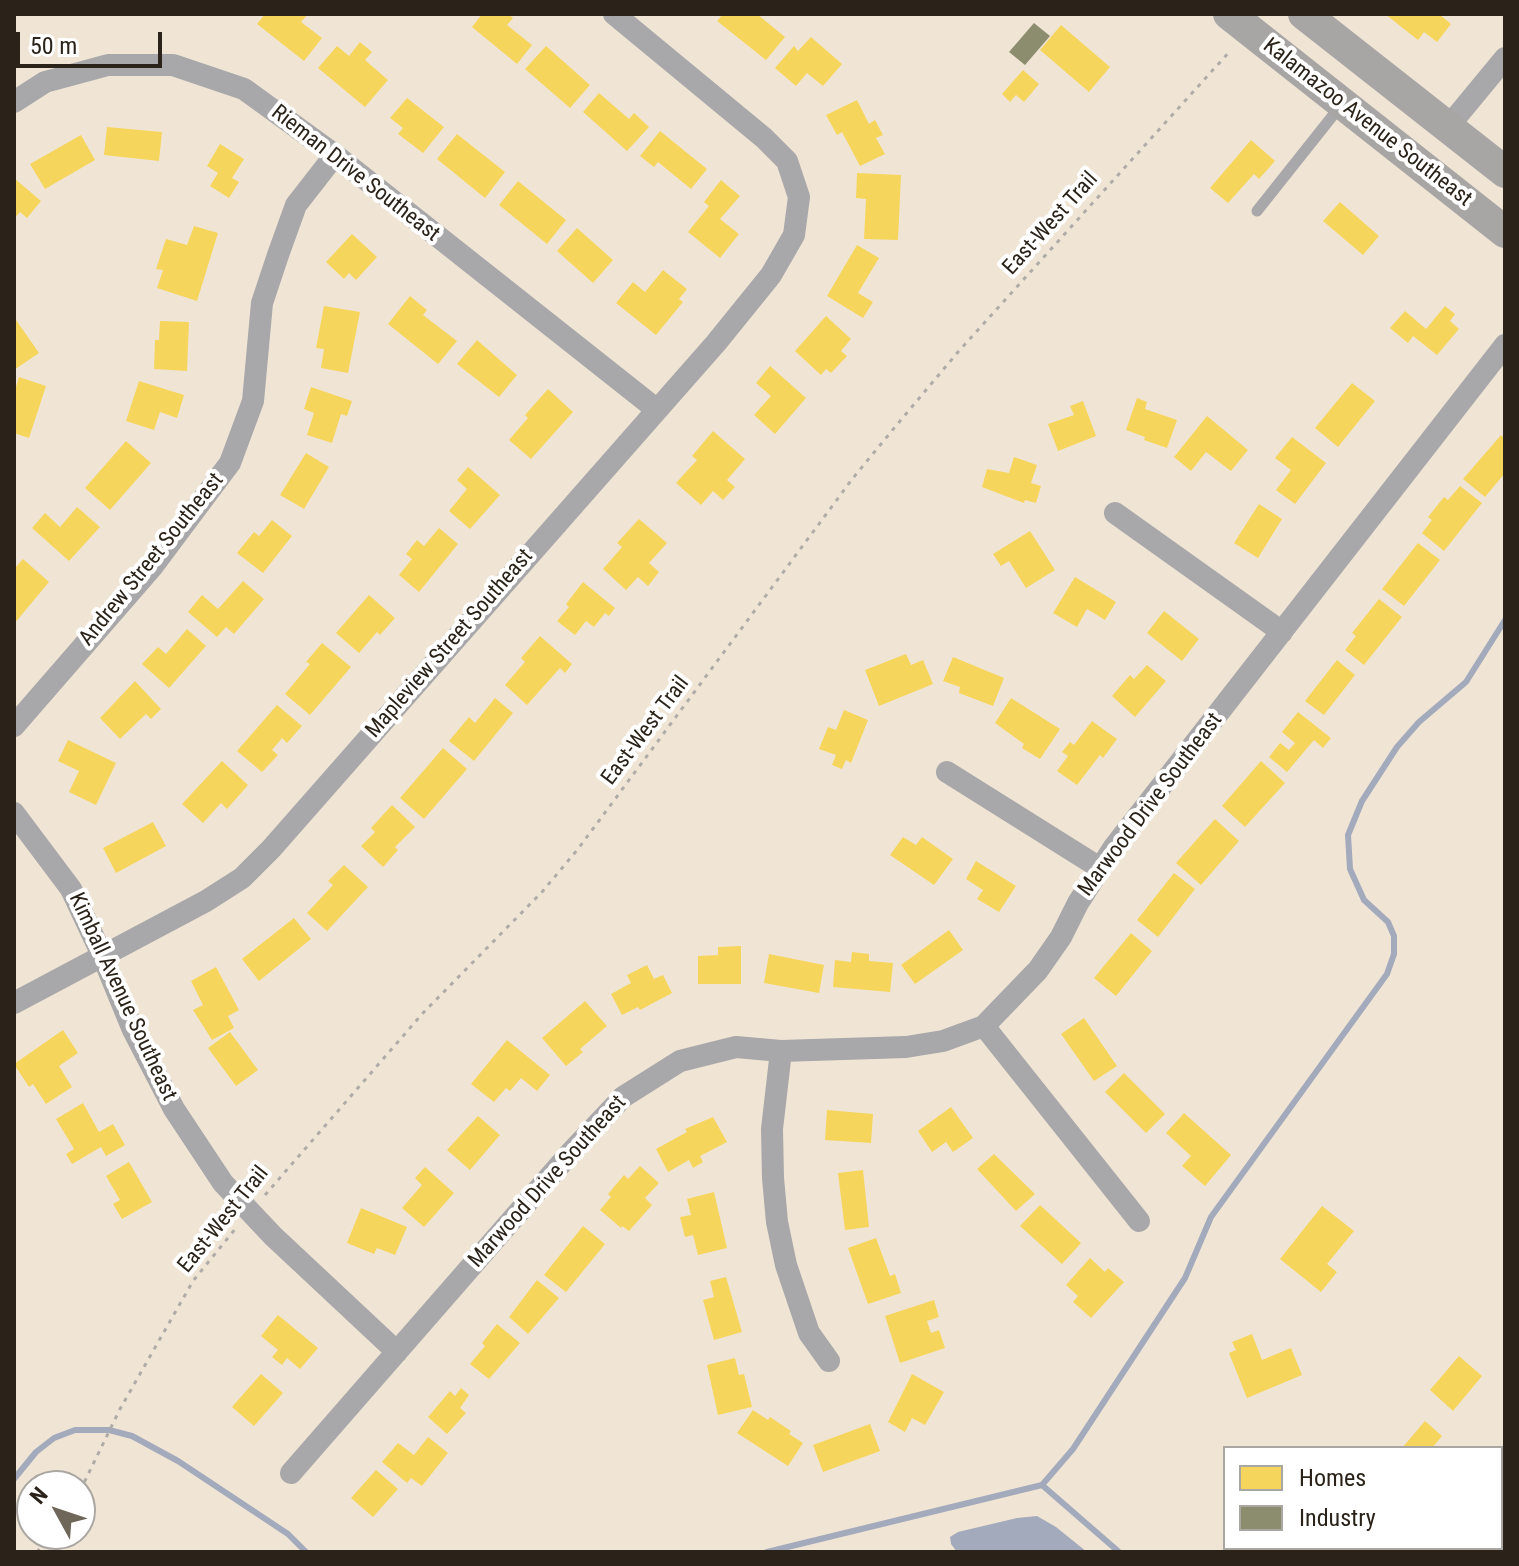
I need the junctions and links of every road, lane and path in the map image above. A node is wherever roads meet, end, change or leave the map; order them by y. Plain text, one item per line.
1 (614, 14) edge
2 (1304, 14) edge
3 (1234, 22) edge
4 (1505, 58) edge
5 (14, 102) edge
6 (1342, 104) junction
7 (1448, 127) junction
8 (335, 155) junction
9 (1505, 172) edge
10 (1257, 211) dead end
11 (1505, 232) edge
12 (1505, 345) edge
13 (656, 409) junction
14 (1115, 513) dead end
15 (1282, 632) junction
16 (14, 726) edge
17 (947, 772) dead end
18 (14, 813) edge
19 (1100, 868) junction
20 (103, 957) junction
21 (14, 1003) edge
22 (984, 1026) junction
23 (781, 1051) junction
24 (250, 1212) junction
25 (1139, 1221) dead end
26 (397, 1352) junction
27 (829, 1361) dead end
28 (90, 1470) edge
29 (291, 1473) dead end

1 - 13 street, Mapleview Street Southeast
2 - 7 main road
3 - 6 main road, Kalamazoo Avenue Southeast
3 - 24 path, East-West Trail
4 - 7 street
5 - 8 street, Rieman Drive Southeast
6 - 10 lane
6 - 11 main road, Kalamazoo Avenue Southeast
7 - 9 main road
8 - 13 street, Rieman Drive Southeast
8 - 16 street, Andrew Street Southeast
12 - 15 street, Marwood Drive Southeast
13 - 20 street, Mapleview Street Southeast
14 - 15 street
15 - 19 street, Marwood Drive Southeast
17 - 19 street
18 - 20 street, Kimball Avenue Southeast
19 - 22 street, Marwood Drive Southeast
20 - 21 street, Mapleview Street Southeast
20 - 24 street, Kimball Avenue Southeast
22 - 23 street, Marwood Drive Southeast
22 - 25 street
23 - 26 street, Marwood Drive Southeast
23 - 27 street
24 - 26 street, Kimball Avenue Southeast
24 - 28 path, East-West Trail
26 - 29 street, Marwood Drive Southeast

